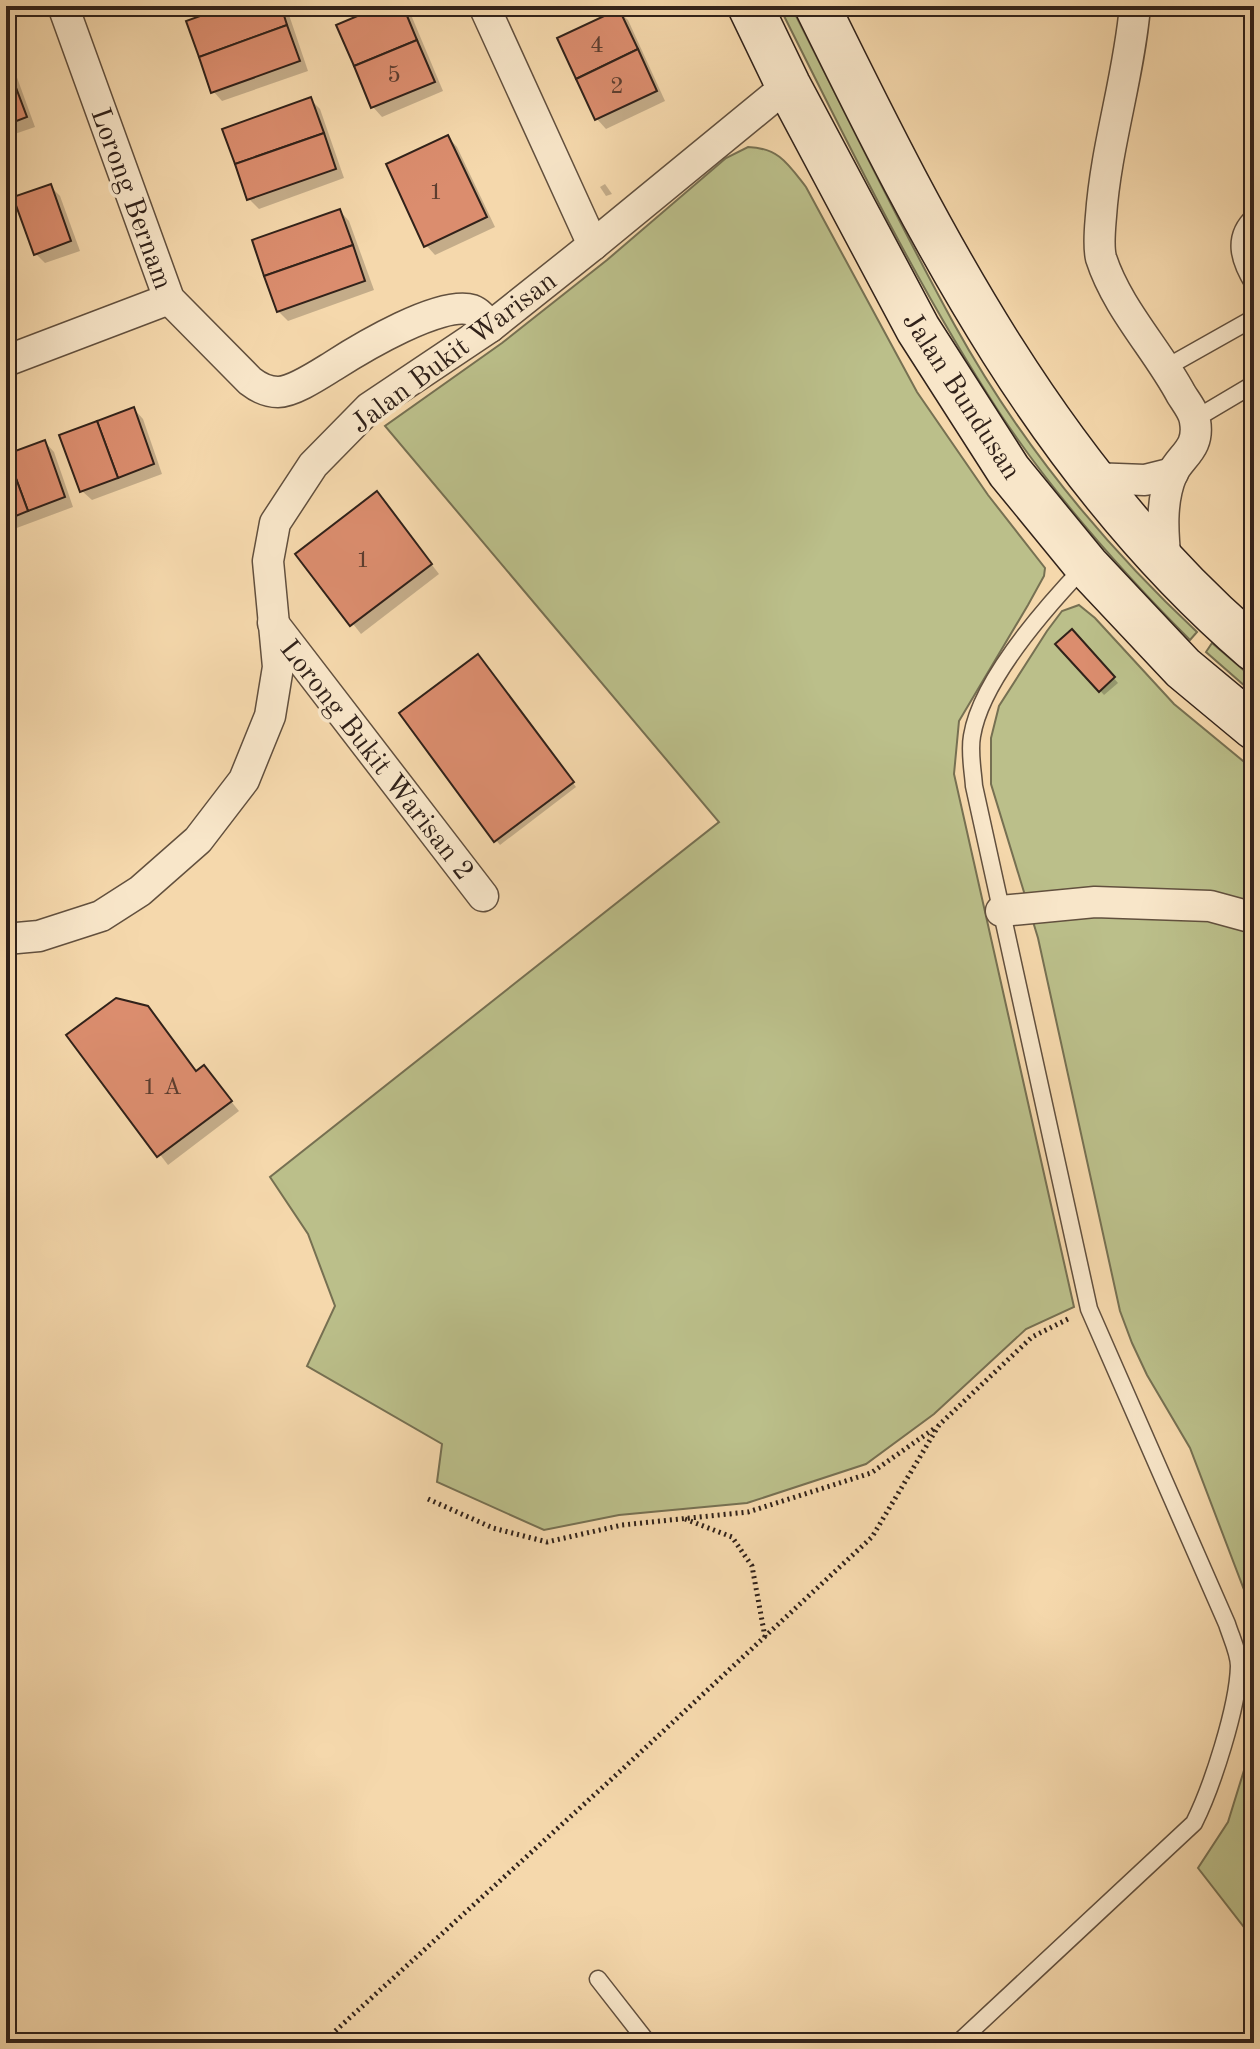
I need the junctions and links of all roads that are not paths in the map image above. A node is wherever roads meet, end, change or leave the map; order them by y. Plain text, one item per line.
1 (63, 6) edge
2 (484, 6) edge
3 (750, 6) edge
4 (817, 6) edge
5 (1135, 6) edge
6 (788, 85) junction
7 (1254, 216) edge
8 (593, 245) junction
9 (1254, 285) edge
10 (169, 299) junction
11 (1254, 318) edge
12 (490, 327) junction
13 (6, 361) edge
14 (1167, 367) junction
15 (1254, 384) edge
16 (1195, 419) junction
17 (1173, 473) junction
18 (1091, 478) junction
19 (1166, 564) junction
20 (1086, 565) junction
21 (272, 621) junction
22 (1254, 649) edge
23 (1254, 727) edge
24 (483, 896) dead end
25 (1001, 911) junction
26 (1254, 918) edge
27 (6, 939) edge
28 (598, 1979) dead end
29 (648, 2043) edge
30 (958, 2043) edge

1 - 10 street, Lorong Bernam
2 - 8 street
3 - 6 main road, Jalan Bundusan
4 - 18 main road, Jalan Bundusan
5 - 14 street
6 - 8 street, Jalan Bukit Warisan
6 - 20 main road, Jalan Bundusan
7 - 9 lane
8 - 12 street, Jalan Bukit Warisan
10 - 12 street, Lorong Bernam
10 - 13 street
11 - 14 lane
12 - 21 street, Jalan Bukit Warisan
14 - 16 street
15 - 16 lane
16 - 17 street
17 - 18 street
17 - 19 street
18 - 19 main road, Jalan Bundusan
19 - 22 main road, Jalan Bundusan
20 - 23 main road, Jalan Bundusan
20 - 25 lane
21 - 24 street, Lorong Bukit Warisan 2
21 - 27 street, Jalan Bukit Warisan
25 - 26 street
25 - 30 lane
28 - 29 lane

